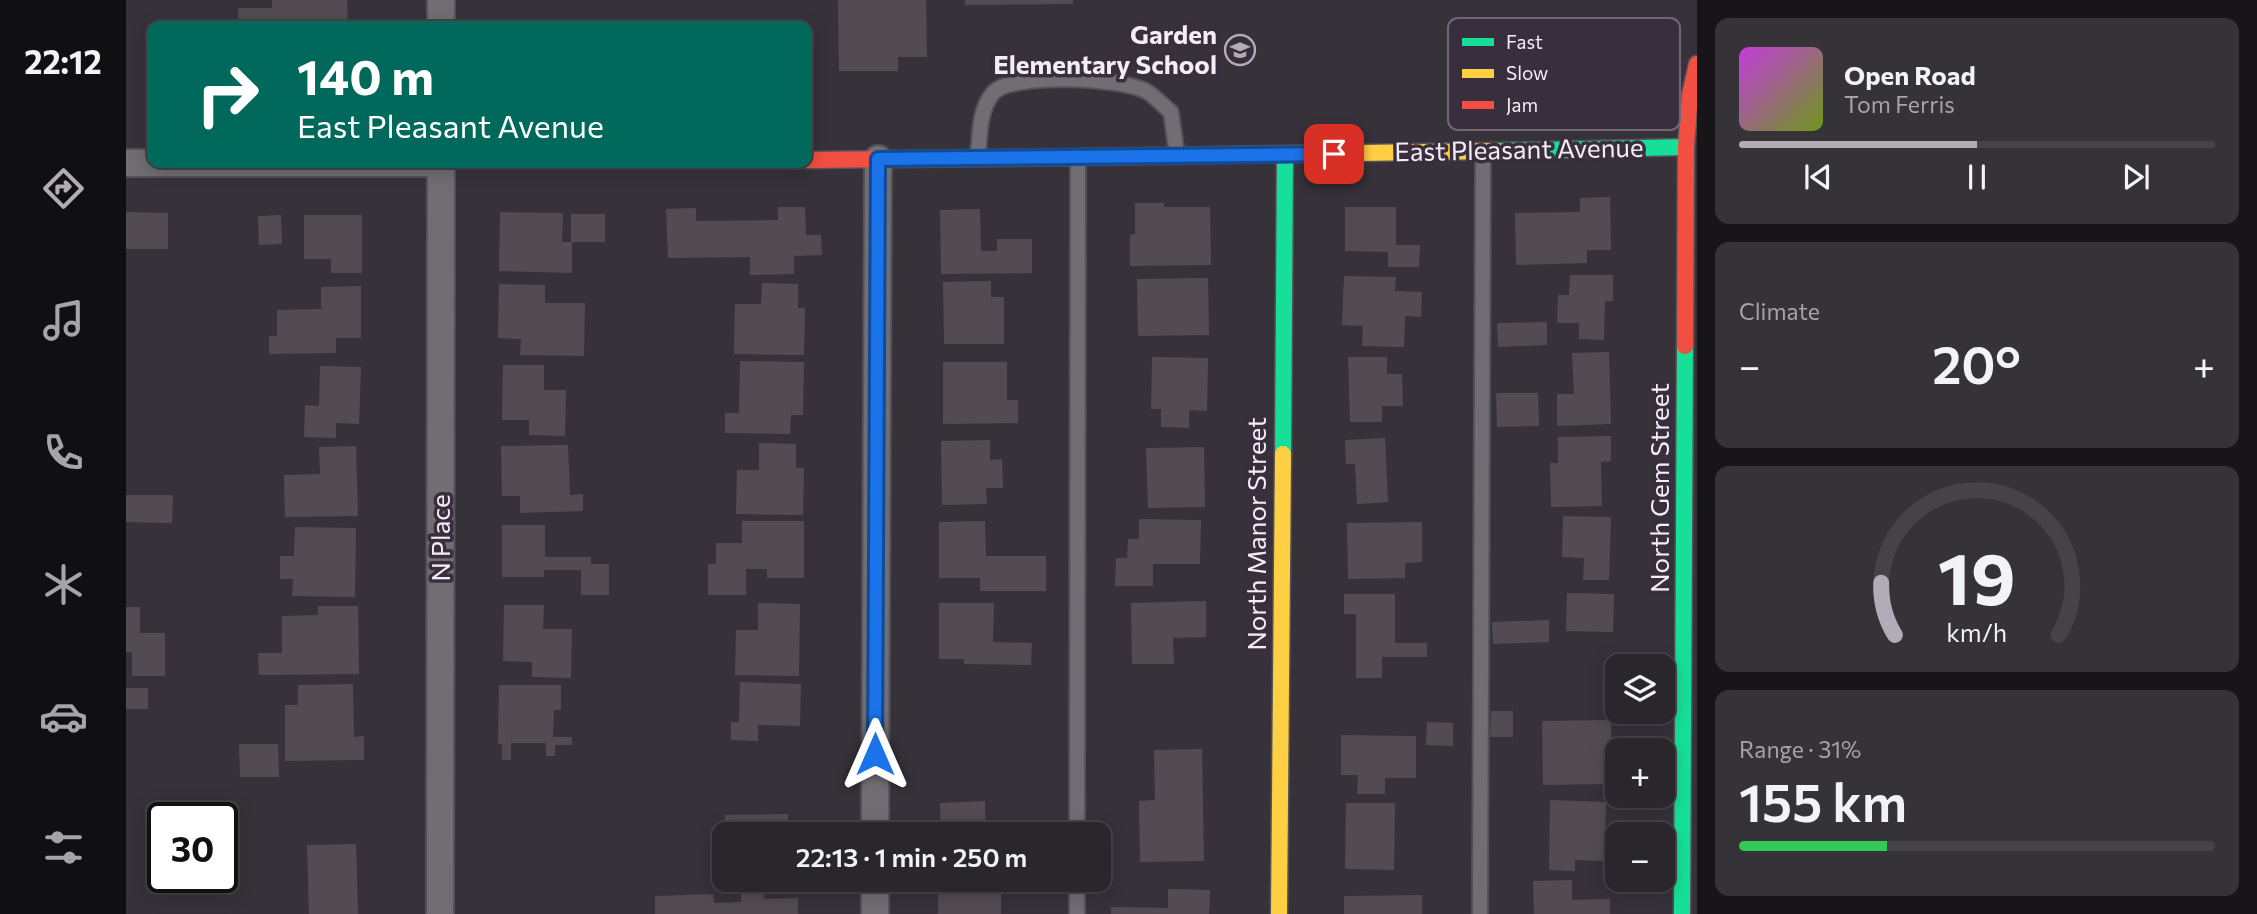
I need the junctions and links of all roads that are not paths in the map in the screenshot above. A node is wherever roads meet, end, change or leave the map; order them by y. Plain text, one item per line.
1 (441, 0) edge
2 (441, 21) edge
3 (1697, 64) edge
4 (1686, 147) junction
5 (1483, 151) junction
6 (1285, 155) junction
7 (1177, 157) junction
8 (1079, 158) junction
9 (878, 159) junction
10 (977, 159) junction
11 (812, 160) edge
12 (126, 163) edge
13 (147, 163) edge
14 (442, 168) edge
15 (875, 822) edge
16 (1077, 822) edge
17 (875, 892) edge
18 (1077, 892) edge
19 (440, 914) edge
20 (874, 914) edge
21 (1077, 914) edge
22 (1279, 914) edge
23 (1480, 914) edge
24 (1682, 914) edge

1 - 2 street
3 - 4 street, North Gem Street
4 - 5 street, East Pleasant Avenue
4 - 24 street, North Gem Street
5 - 6 street, East Pleasant Avenue
5 - 23 lane
6 - 7 street, East Pleasant Avenue
6 - 22 street, North Manor Street
7 - 8 street, East Pleasant Avenue
7 - 10 lane
8 - 10 street, East Pleasant Avenue
8 - 16 lane
9 - 10 street, East Pleasant Avenue
9 - 11 street, East Pleasant Avenue
9 - 15 street
12 - 13 street
14 - 19 street, N Place
17 - 20 street
18 - 21 lane

